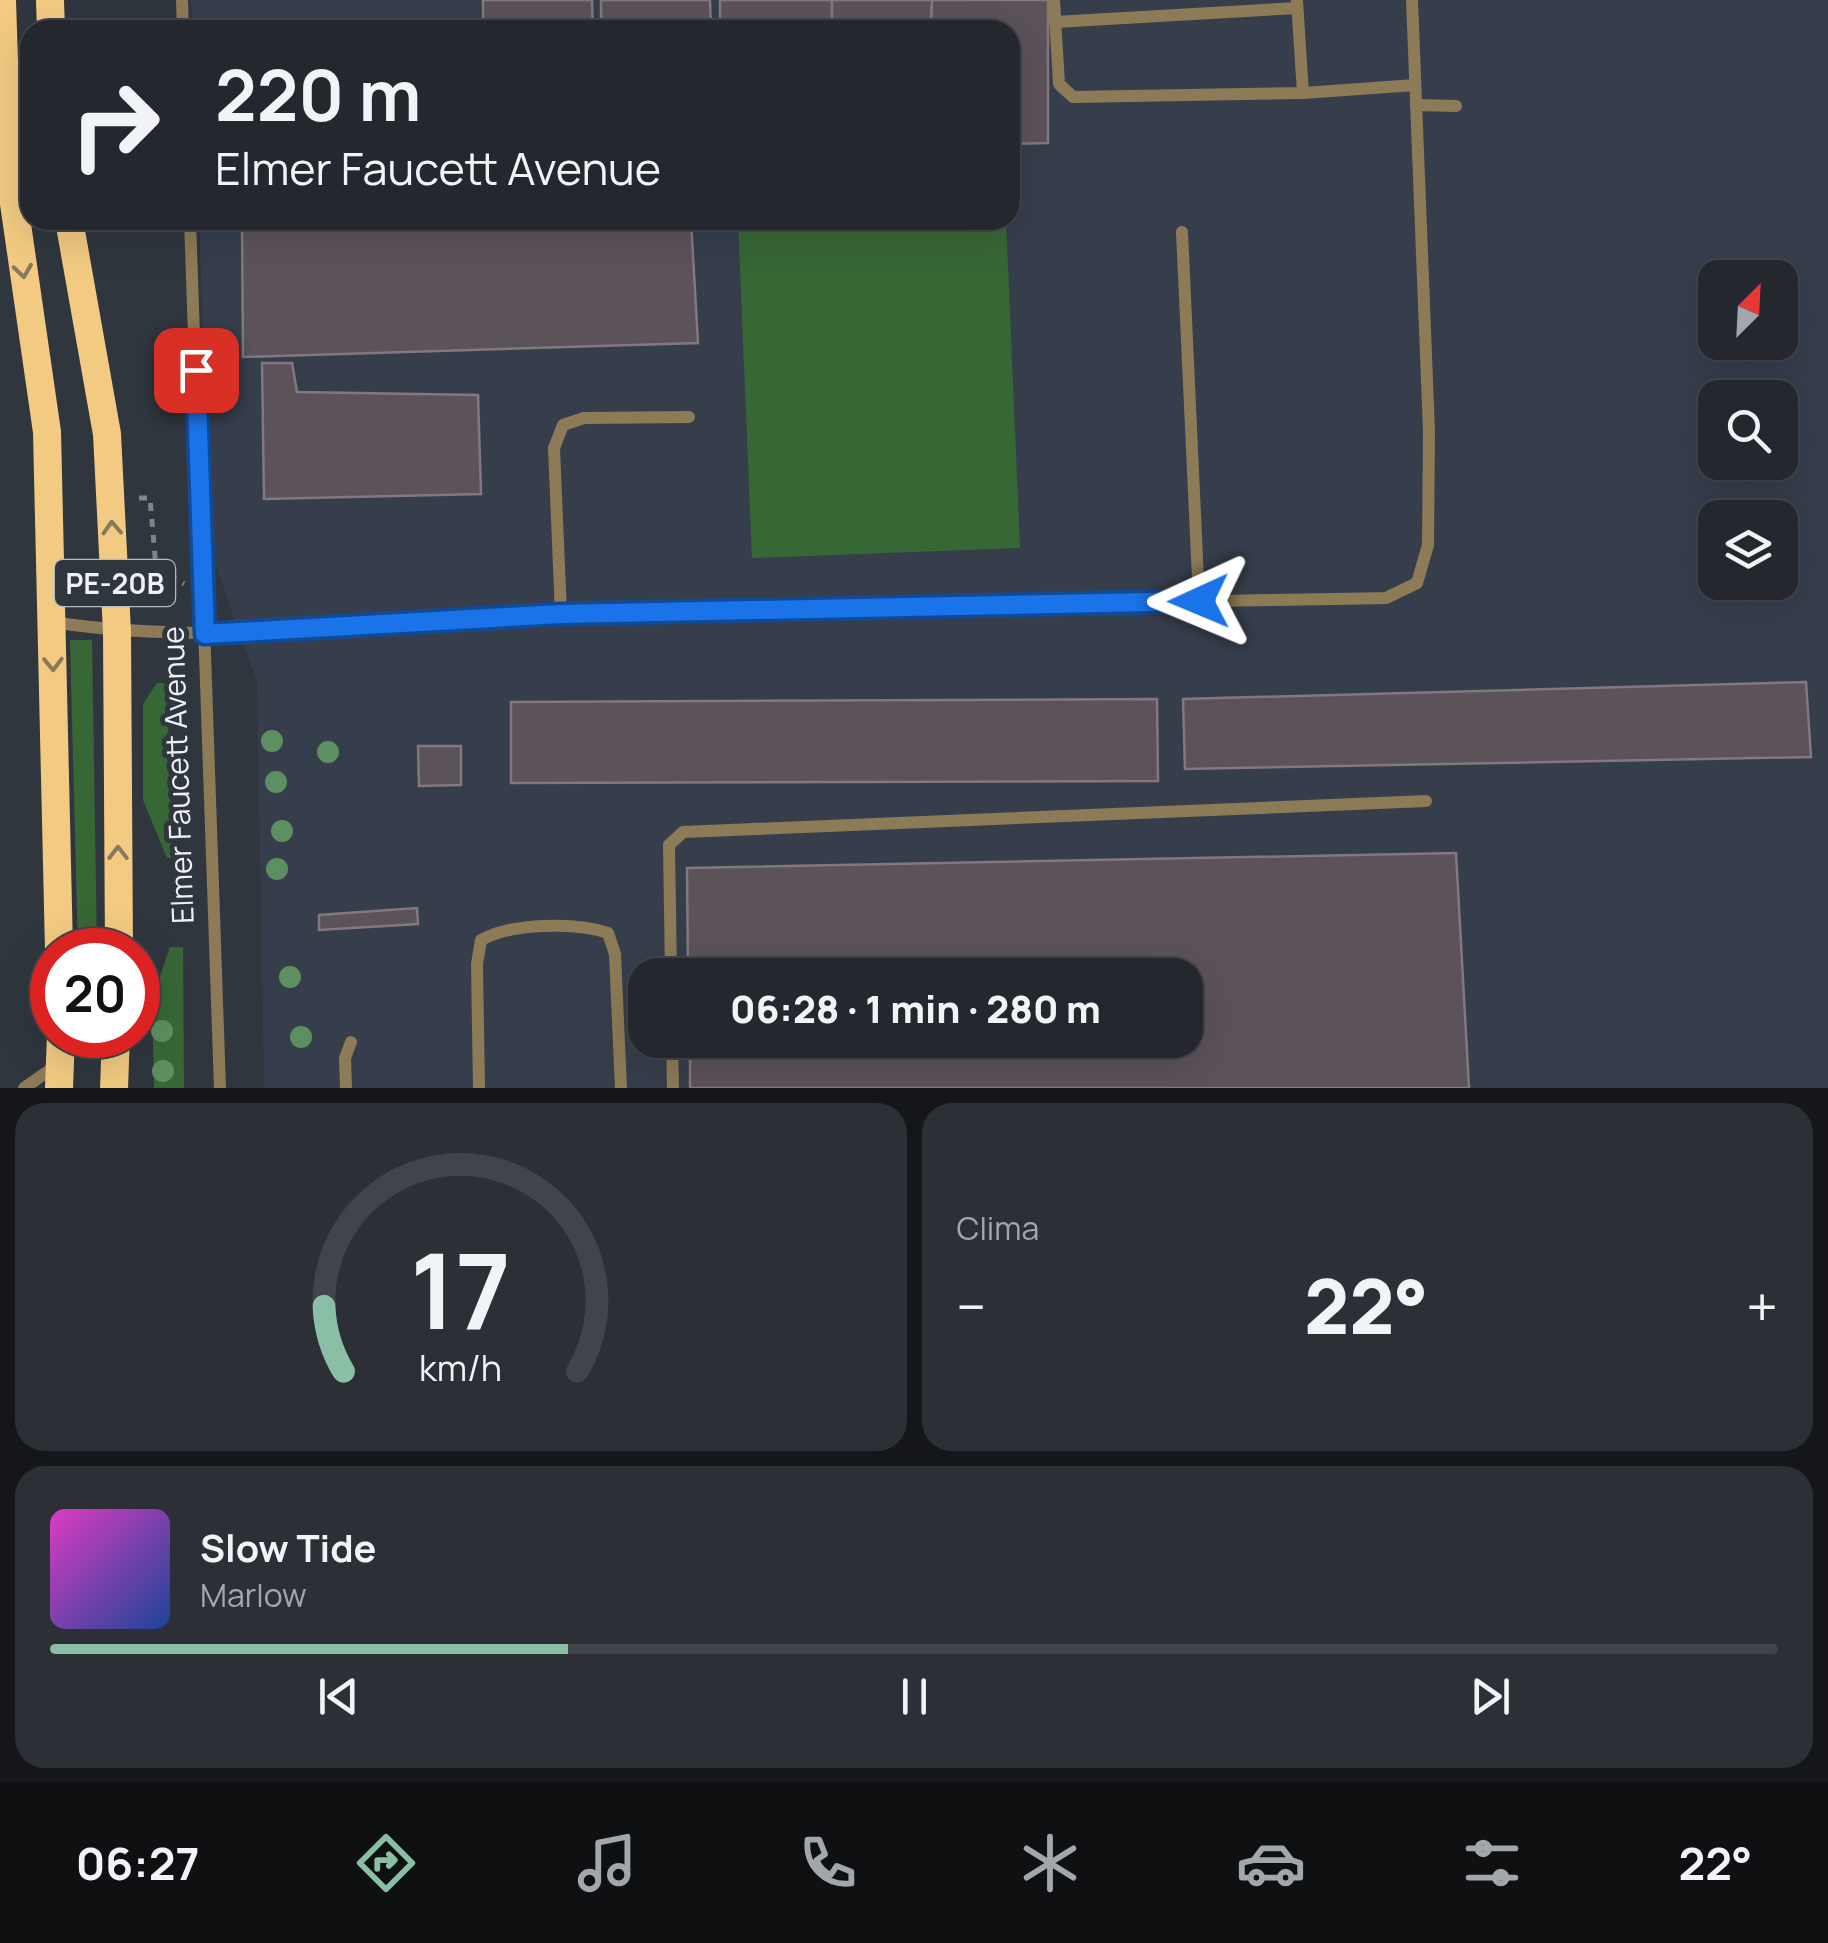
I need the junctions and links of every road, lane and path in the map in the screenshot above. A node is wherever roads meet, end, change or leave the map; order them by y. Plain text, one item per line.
1 (2, 0) edge
2 (1054, 0) edge
3 (1412, 0) edge
4 (1297, 4) edge
5 (1055, 22) junction
6 (1415, 85) junction
7 (1302, 93) junction
8 (1416, 105) junction
9 (1456, 106) dead end
10 (71, 230) edge
11 (190, 230) edge
12 (1182, 232) dead end
13 (688, 417) dead end
14 (111, 500) junction
15 (204, 595) junction
16 (1199, 601) junction
17 (561, 614) junction
18 (52, 622) junction
19 (117, 632) junction
20 (205, 634) junction
21 (1426, 801) dead end
22 (59, 928) edge
23 (119, 928) edge
24 (671, 958) edge
25 (351, 1042) dead end
26 (115, 1058) edge
27 (672, 1058) edge
28 (61, 1061) edge
29 (24, 1088) edge
30 (114, 1088) edge
31 (220, 1088) edge
32 (346, 1088) edge
33 (480, 1088) edge
34 (621, 1088) edge
35 (673, 1088) edge

1 -> 18 highway, PE-20B
2 - 5 lane
3 - 6 lane
4 - 5 lane
4 - 7 lane
5 - 7 lane
6 - 7 lane
6 - 8 lane
8 - 9 lane
8 - 16 lane
10 - 14 highway, Elmer Faucett Avenue / PE-20B
11 - 15 lane, Elmer Faucett Avenue
12 - 16 lane
13 - 17 lane
14 - 15 path
19 -> 14 highway, Elmer Faucett Avenue / PE-20B
15 - 20 lane, Elmer Faucett Avenue
16 - 17 lane
17 - 20 lane
18 - 19 lane
18 -> 22 highway, PE-20B
19 - 20 lane
23 -> 19 highway, Elmer Faucett Avenue / PE-20B
20 - 31 lane, Elmer Faucett Avenue
21 - 24 lane
25 - 32 lane
26 - 30 highway
27 - 35 lane
28 - 29 lane
33 - 34 lane

